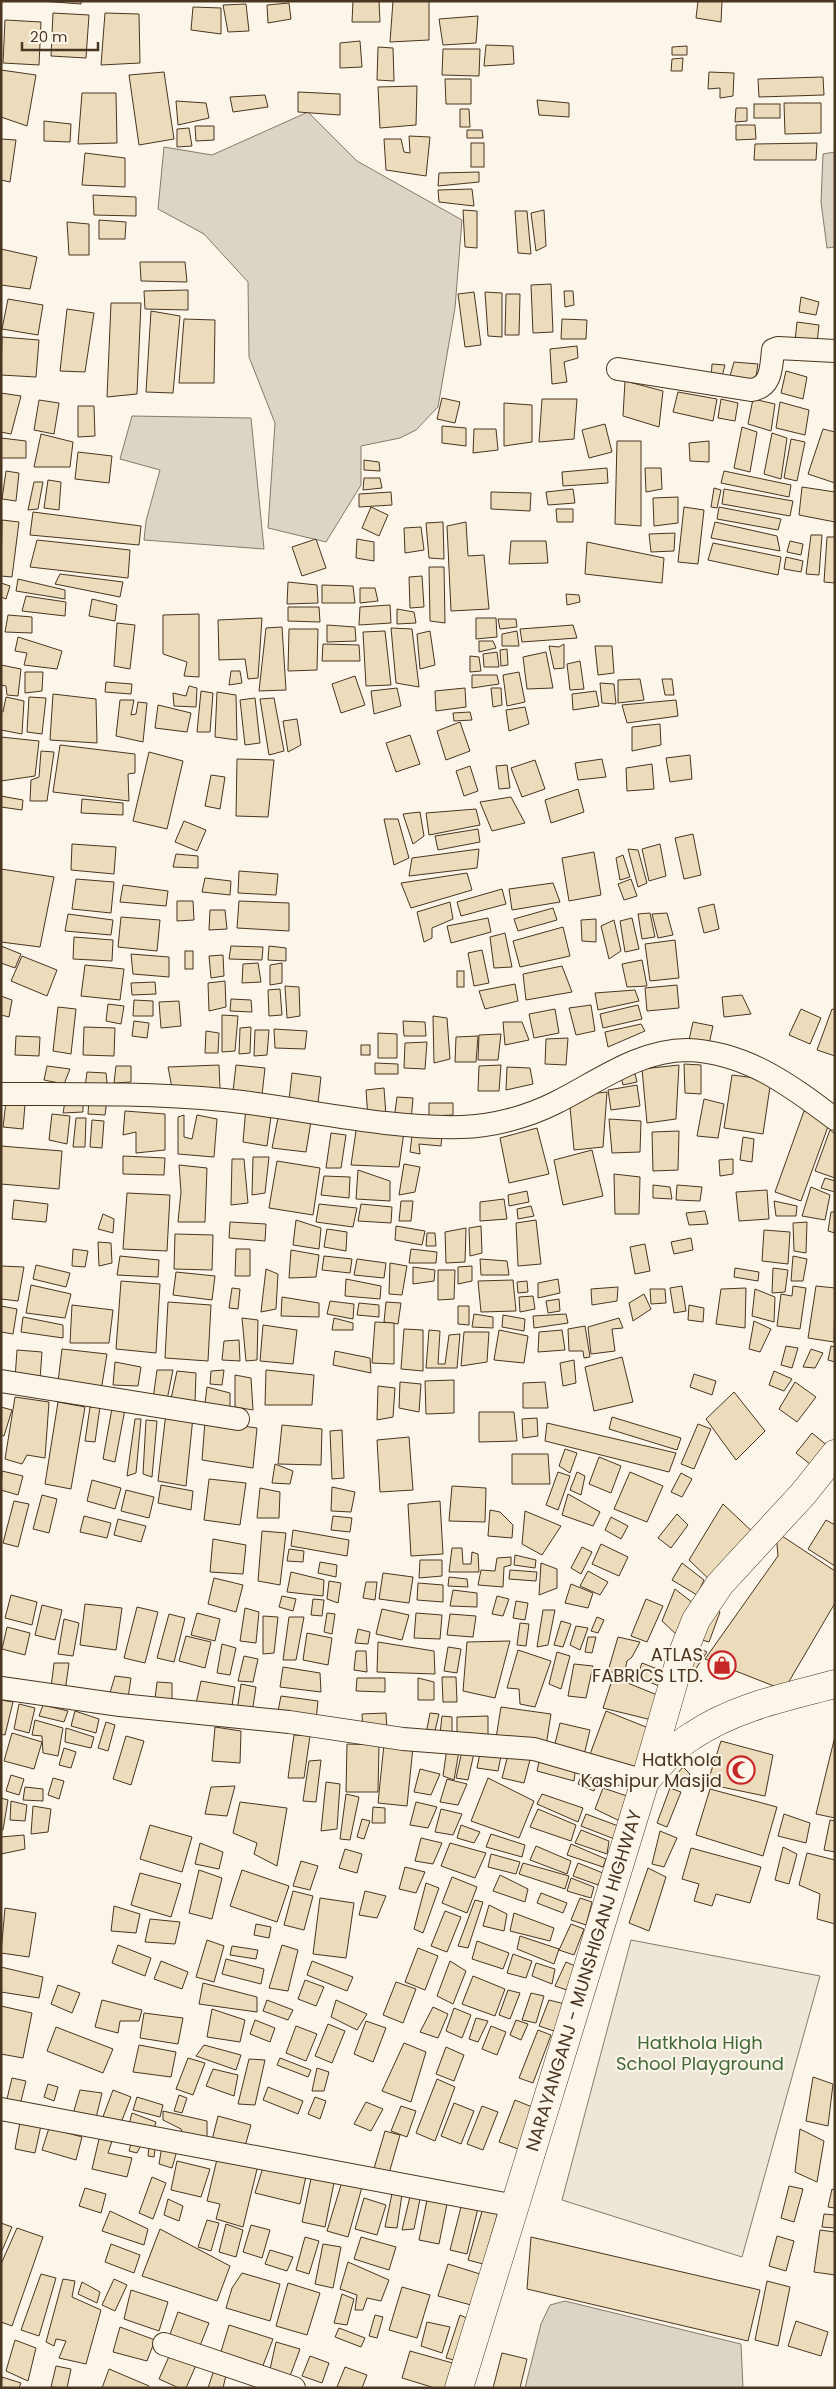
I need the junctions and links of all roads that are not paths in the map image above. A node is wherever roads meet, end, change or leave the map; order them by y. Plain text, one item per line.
1 (835, 351) edge
2 (618, 369) dead end
3 (1, 1094) edge
4 (835, 1119) edge
5 (1, 1381) edge
6 (238, 1419) dead end
7 (835, 1454) edge
8 (835, 1684) edge
9 (1, 1688) edge
10 (645, 1780) junction
11 (1, 2109) edge
12 (516, 2206) junction
13 (164, 2344) dead end
14 (294, 2388) edge
15 (459, 2388) edge

1 - 2 street
3 - 4 street
5 - 6 street
7 - 10 main road
8 - 10 main road, NARAYANGANJ - MUNSHIGANJ HIGHWAY
9 - 10 street
10 - 12 main road, NARAYANGANJ - MUNSHIGANJ HIGHWAY
11 - 12 street
12 - 15 main road, NARAYANGANJ - MUNSHIGANJ HIGHWAY
13 - 14 street

